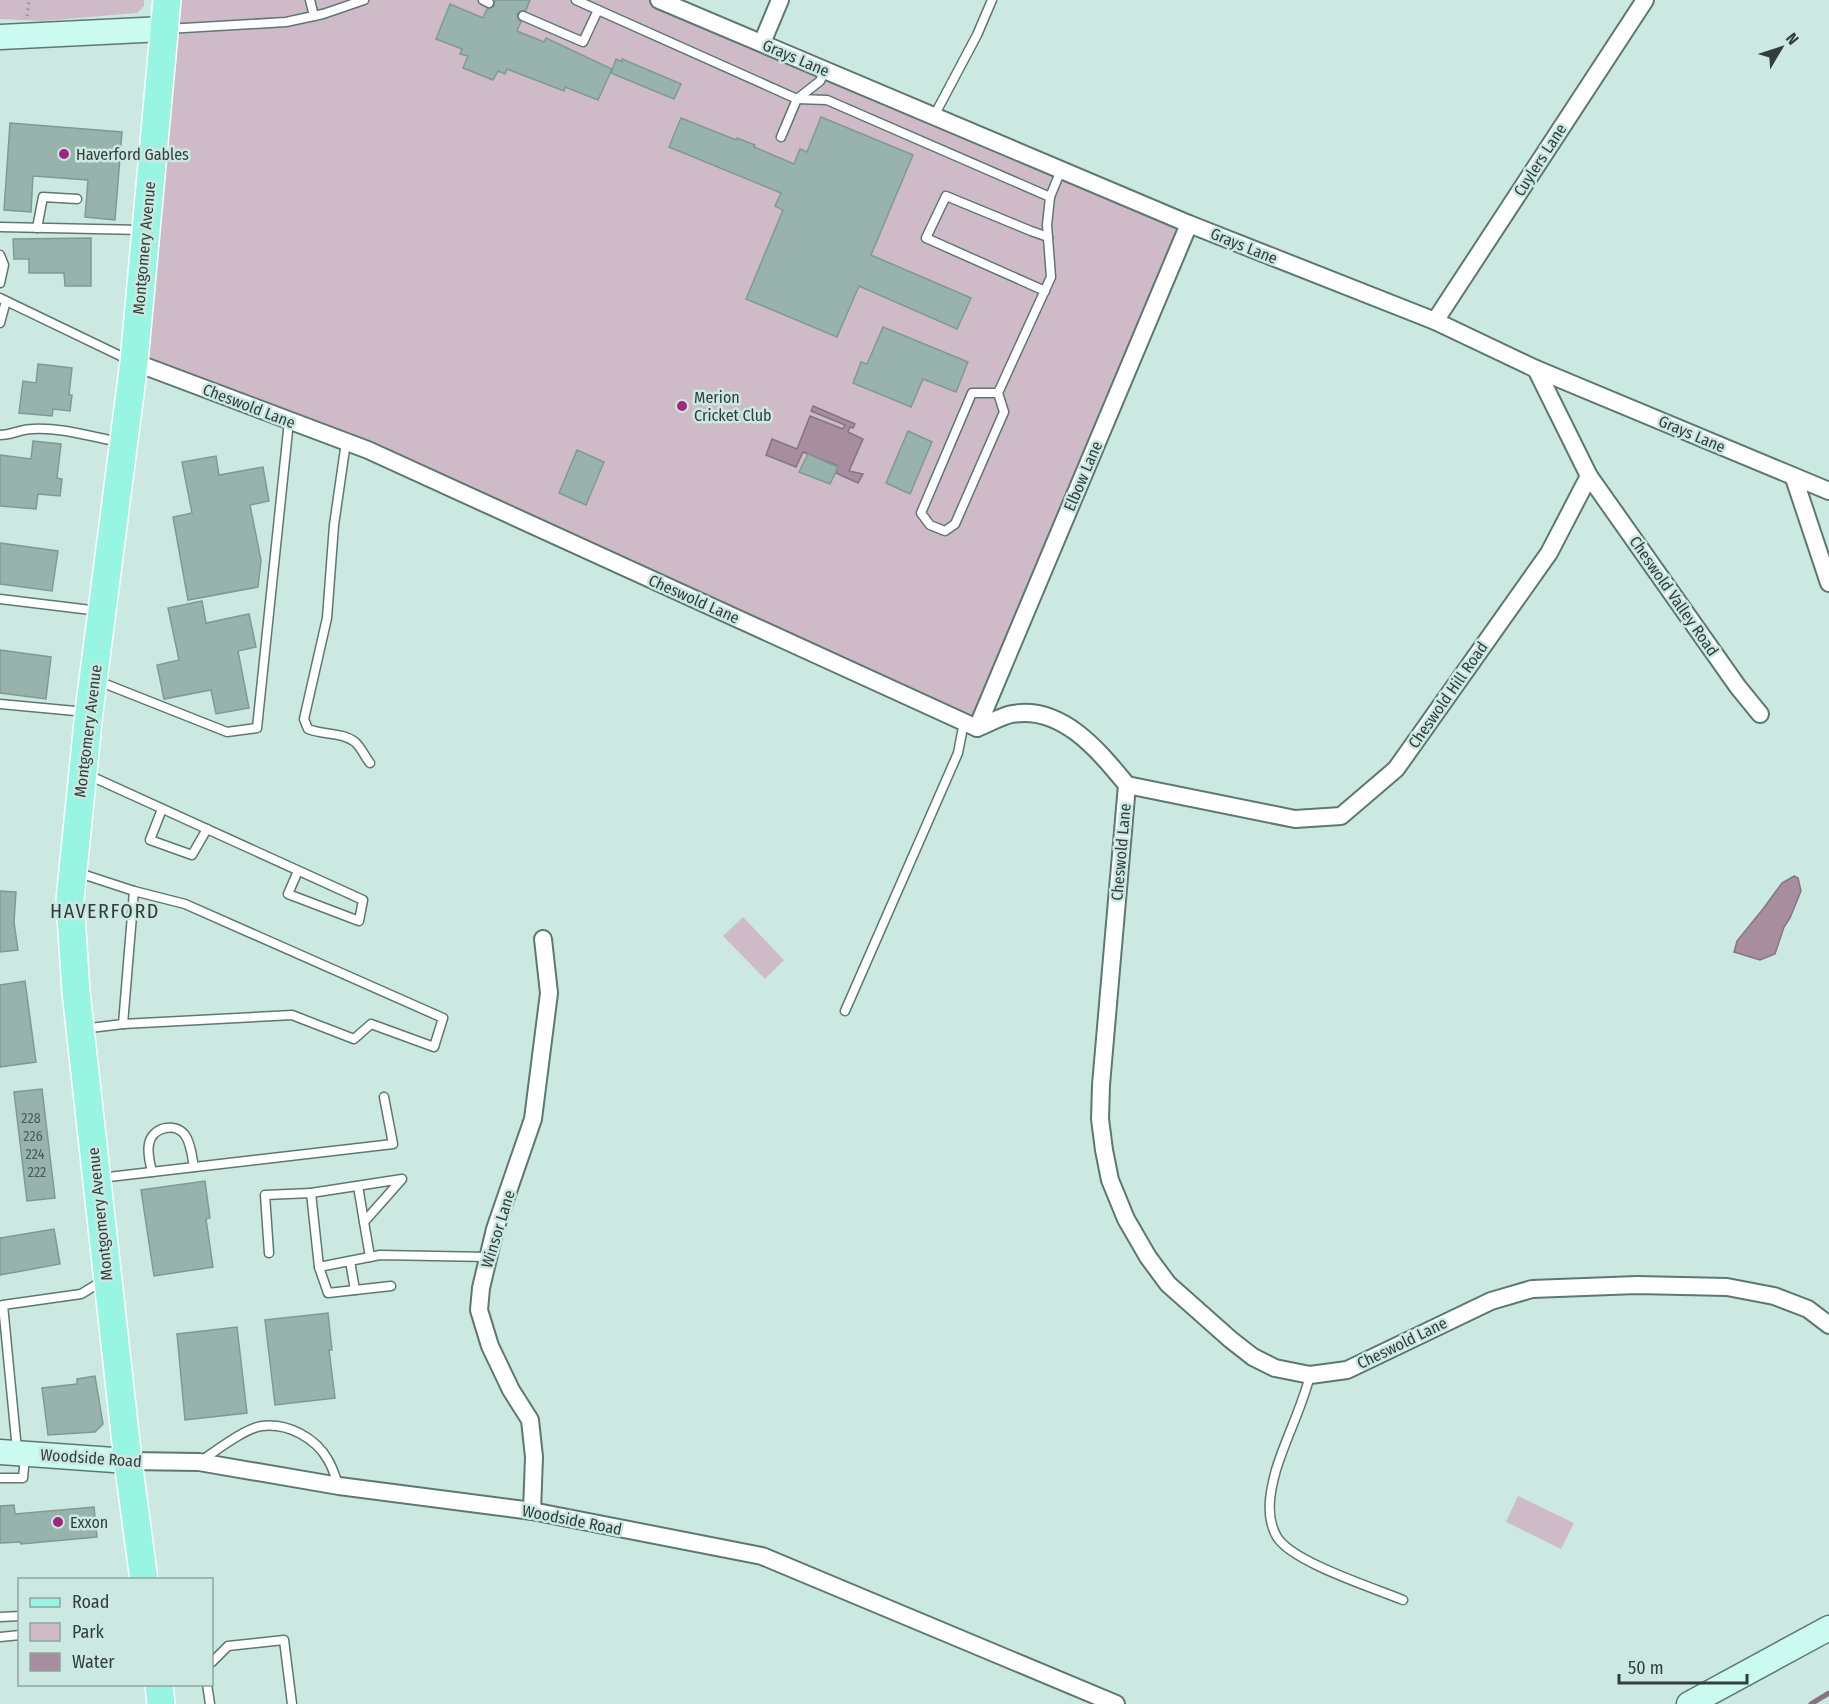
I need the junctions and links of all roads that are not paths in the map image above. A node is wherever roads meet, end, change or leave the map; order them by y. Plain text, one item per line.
1 (167, 0) edge
2 (310, 0) edge
3 (364, 0) edge
4 (576, 0) edge
5 (659, 0) edge
6 (780, 0) edge
7 (992, 0) edge
8 (1645, 0) edge
9 (598, 10) junction
10 (314, 16) junction
11 (523, 16) dead end
12 (163, 29) junction
13 (0, 37) edge
14 (762, 43) junction
15 (825, 70) junction
16 (797, 99) junction
17 (934, 116) junction
18 (781, 137) dead end
19 (1061, 170) junction
20 (1050, 197) junction
21 (77, 199) dead end
22 (1189, 224) junction
23 (0, 226) edge
24 (37, 228) junction
25 (146, 230) junction
26 (1048, 237) junction
27 (0, 255) edge
28 (0, 283) edge
29 (1045, 291) junction
30 (3, 300) edge
31 (1435, 321) junction
32 (0, 323) edge
33 (134, 362) junction
34 (1536, 369) junction
35 (998, 393) junction
36 (289, 421) junction
37 (0, 435) edge
38 (124, 442) junction
39 (346, 442) junction
40 (1590, 476) junction
41 (1794, 477) junction
42 (1829, 491) edge
43 (1829, 583) edge
44 (0, 599) edge
45 (103, 612) junction
46 (95, 680) junction
47 (0, 704) edge
48 (89, 712) junction
49 (1760, 714) dead end
50 (971, 725) junction
51 (370, 763) dead end
52 (83, 773) junction
53 (1127, 785) junction
54 (162, 809) junction
55 (207, 829) junction
56 (72, 871) junction
57 (298, 871) junction
58 (134, 891) junction
59 (543, 939) dead end
60 (845, 1011) dead end
61 (123, 1024) junction
62 (80, 1029) junction
63 (384, 1097) dead end
64 (194, 1167) junction
65 (152, 1172) junction
66 (96, 1178) junction
67 (358, 1186) junction
68 (311, 1193) junction
69 (364, 1222) junction
70 (269, 1253) dead end
71 (370, 1257) junction
72 (489, 1257) junction
73 (350, 1261) junction
74 (319, 1267) junction
75 (108, 1279) junction
76 (391, 1286) dead end
77 (355, 1290) junction
78 (2, 1303) edge
79 (1829, 1325) edge
80 (1310, 1375) junction
81 (14, 1453) edge
82 (128, 1461) junction
83 (199, 1462) junction
84 (0, 1478) edge
85 (339, 1486) junction
86 (532, 1511) junction
87 (144, 1578) edge
88 (1403, 1600) dead end
89 (18, 1616) edge
90 (0, 1617) edge
91 (1829, 1628) edge
92 (18, 1635) edge
93 (0, 1637) edge
94 (213, 1661) edge
95 (159, 1686) edge
96 (207, 1686) edge
97 (161, 1704) edge
98 (210, 1704) edge
99 (292, 1704) edge
100 (1116, 1704) edge
101 (1689, 1704) edge

1 - 12 main road, Montgomery Avenue
2 - 10 lane
3 - 10 lane
4 - 9 lane
5 - 14 street, Grays Lane
6 - 14 street
7 - 17 lane
8 - 31 street, Cuylers Lane
9 - 11 lane
9 - 16 lane
10 - 12 lane
12 - 13 street
12 - 25 main road, Montgomery Avenue
14 - 15 street, Grays Lane
15 - 16 lane
15 - 17 street, Grays Lane
16 - 18 lane
16 - 20 lane
17 - 19 street, Grays Lane
19 - 20 lane
19 - 22 street, Grays Lane
20 - 26 lane
21 - 24 lane
22 - 31 street, Grays Lane
22 - 50 street, Elbow Lane
23 - 24 lane
24 - 25 lane
25 - 33 main road, Montgomery Avenue
26 - 29 lane
26 - 29 lane
27 - 28 lane
29 - 35 lane
30 - 32 lane
30 - 33 lane
31 - 34 street, Grays Lane
33 - 36 street, Cheswold Lane
33 - 38 main road, Montgomery Avenue
34 - 40 street
34 - 41 street, Grays Lane
35 - 35 lane
36 - 39 street, Cheswold Lane
36 - 46 lane
37 - 38 lane
38 - 45 main road, Montgomery Avenue
39 - 50 street, Cheswold Lane
39 - 51 lane
40 - 49 street, Cheswold Valley Road
40 - 53 street, Cheswold Hill Road
41 - 42 street, Grays Lane
41 - 43 street
44 - 45 lane
45 - 46 main road, Montgomery Avenue
46 - 48 main road, Montgomery Avenue
47 - 48 lane
48 - 52 main road, Montgomery Avenue
50 - 53 street, Cheswold Lane
50 - 60 lane
52 - 54 lane
52 - 56 main road, Montgomery Avenue
53 - 80 street, Cheswold Lane
54 - 55 lane
54 - 55 lane
55 - 57 lane
56 - 58 lane
56 - 62 main road, Montgomery Avenue
57 - 57 lane
58 - 61 lane
58 - 61 lane
59 - 72 street, Winsor Lane
61 - 62 lane
62 - 66 main road, Montgomery Avenue
63 - 64 lane
64 - 65 lane
64 - 65 lane
65 - 66 lane
66 - 75 main road, Montgomery Avenue
67 - 68 lane
67 - 69 lane
67 - 69 lane
68 - 70 lane
68 - 74 lane
69 - 71 lane
71 - 72 lane
71 - 73 lane
72 - 86 street, Winsor Lane
73 - 74 lane
73 - 77 lane
74 - 77 lane
75 - 78 lane
75 - 82 main road, Montgomery Avenue
76 - 77 lane
78 - 81 lane
79 - 80 street, Cheswold Lane
80 - 88 lane
81 - 82 street, Woodside Road
81 - 84 lane
82 - 83 street, Woodside Road
82 - 87 main road, Montgomery Avenue
83 - 85 street, Woodside Road
83 - 85 lane
85 - 86 street, Woodside Road
86 - 100 street, Woodside Road
89 - 90 lane
91 - 101 street
92 - 93 lane
94 - 99 lane
95 - 97 main road
96 - 98 lane

